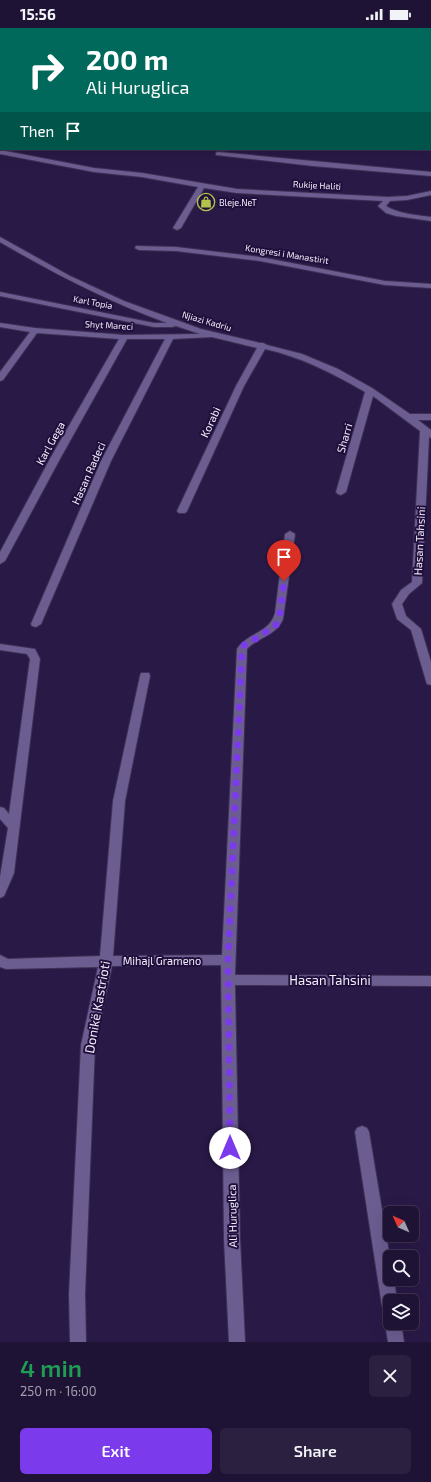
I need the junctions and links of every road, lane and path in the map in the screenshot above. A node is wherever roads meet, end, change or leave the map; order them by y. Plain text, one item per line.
1 (0, 152) edge
2 (218, 154) dead end
3 (431, 174) edge
4 (202, 186) junction
5 (431, 193) edge
6 (388, 199) junction
7 (431, 219) edge
8 (177, 228) dead end
9 (0, 239) edge
10 (139, 248) dead end
11 (431, 286) edge
12 (0, 294) edge
13 (183, 325) junction
14 (0, 326) edge
15 (35, 330) junction
16 (218, 336) junction
17 (124, 337) junction
18 (170, 337) junction
19 (263, 345) junction
20 (0, 378) edge
21 (370, 391) junction
22 (410, 417) junction
23 (431, 417) edge
24 (428, 432) edge
25 (341, 492) dead end
26 (182, 511) dead end
27 (290, 534) dead end
28 (0, 561) edge
29 (36, 624) dead end
30 (0, 647) edge
31 (145, 676) dead end
32 (431, 681) edge
33 (0, 812) edge
34 (14, 827) junction
35 (0, 893) edge
36 (0, 960) edge
37 (228, 960) junction
38 (106, 961) junction
39 (229, 980) junction
40 (431, 981) edge
41 (362, 1132) dead end
42 (388, 1294) edge
43 (394, 1330) edge
44 (78, 1342) edge
45 (237, 1342) edge
46 (396, 1342) edge

1 - 4 street, Rukije Haliti
2 - 3 street
4 - 6 street, Rukije Haliti
4 - 8 street
5 - 6 street, Rukije Haliti
6 - 7 street
9 - 13 street, Njiazi Kadriu
10 - 11 street, Kongresi i Manastirit
12 - 13 street, Karl Topia
13 - 16 street, Njiazi Kadriu
14 - 15 street, Shyt Mareci
15 - 17 street, Shyt Mareci
15 - 20 street
16 - 18 street, Shyt Mareci
16 - 19 street, Njiazi Kadriu
17 - 18 street, Shyt Mareci
17 - 28 street, Karl Gega
18 - 29 street, Hasan Radeci
19 - 21 street, Njiazi Kadriu
19 - 26 street, Korabi
21 - 22 street, Njiazi Kadriu
21 - 25 street, Sharri
22 - 23 street
22 - 24 street, Njiazi Kadriu
24 - 32 street, Hasan Tahsini
27 - 37 street, Ali Huruglica
30 - 34 street
31 - 38 street, Donikë Kastrioti
33 - 34 street
34 - 35 street
36 - 38 street, Mihajl Grameno
37 - 38 street, Mihajl Grameno
37 - 39 street, Ali Huruglica
38 - 44 street, Donikë Kastrioti
39 - 40 street, Hasan Tahsini
39 - 45 street, Ali Huruglica
41 - 42 street
43 - 46 street

